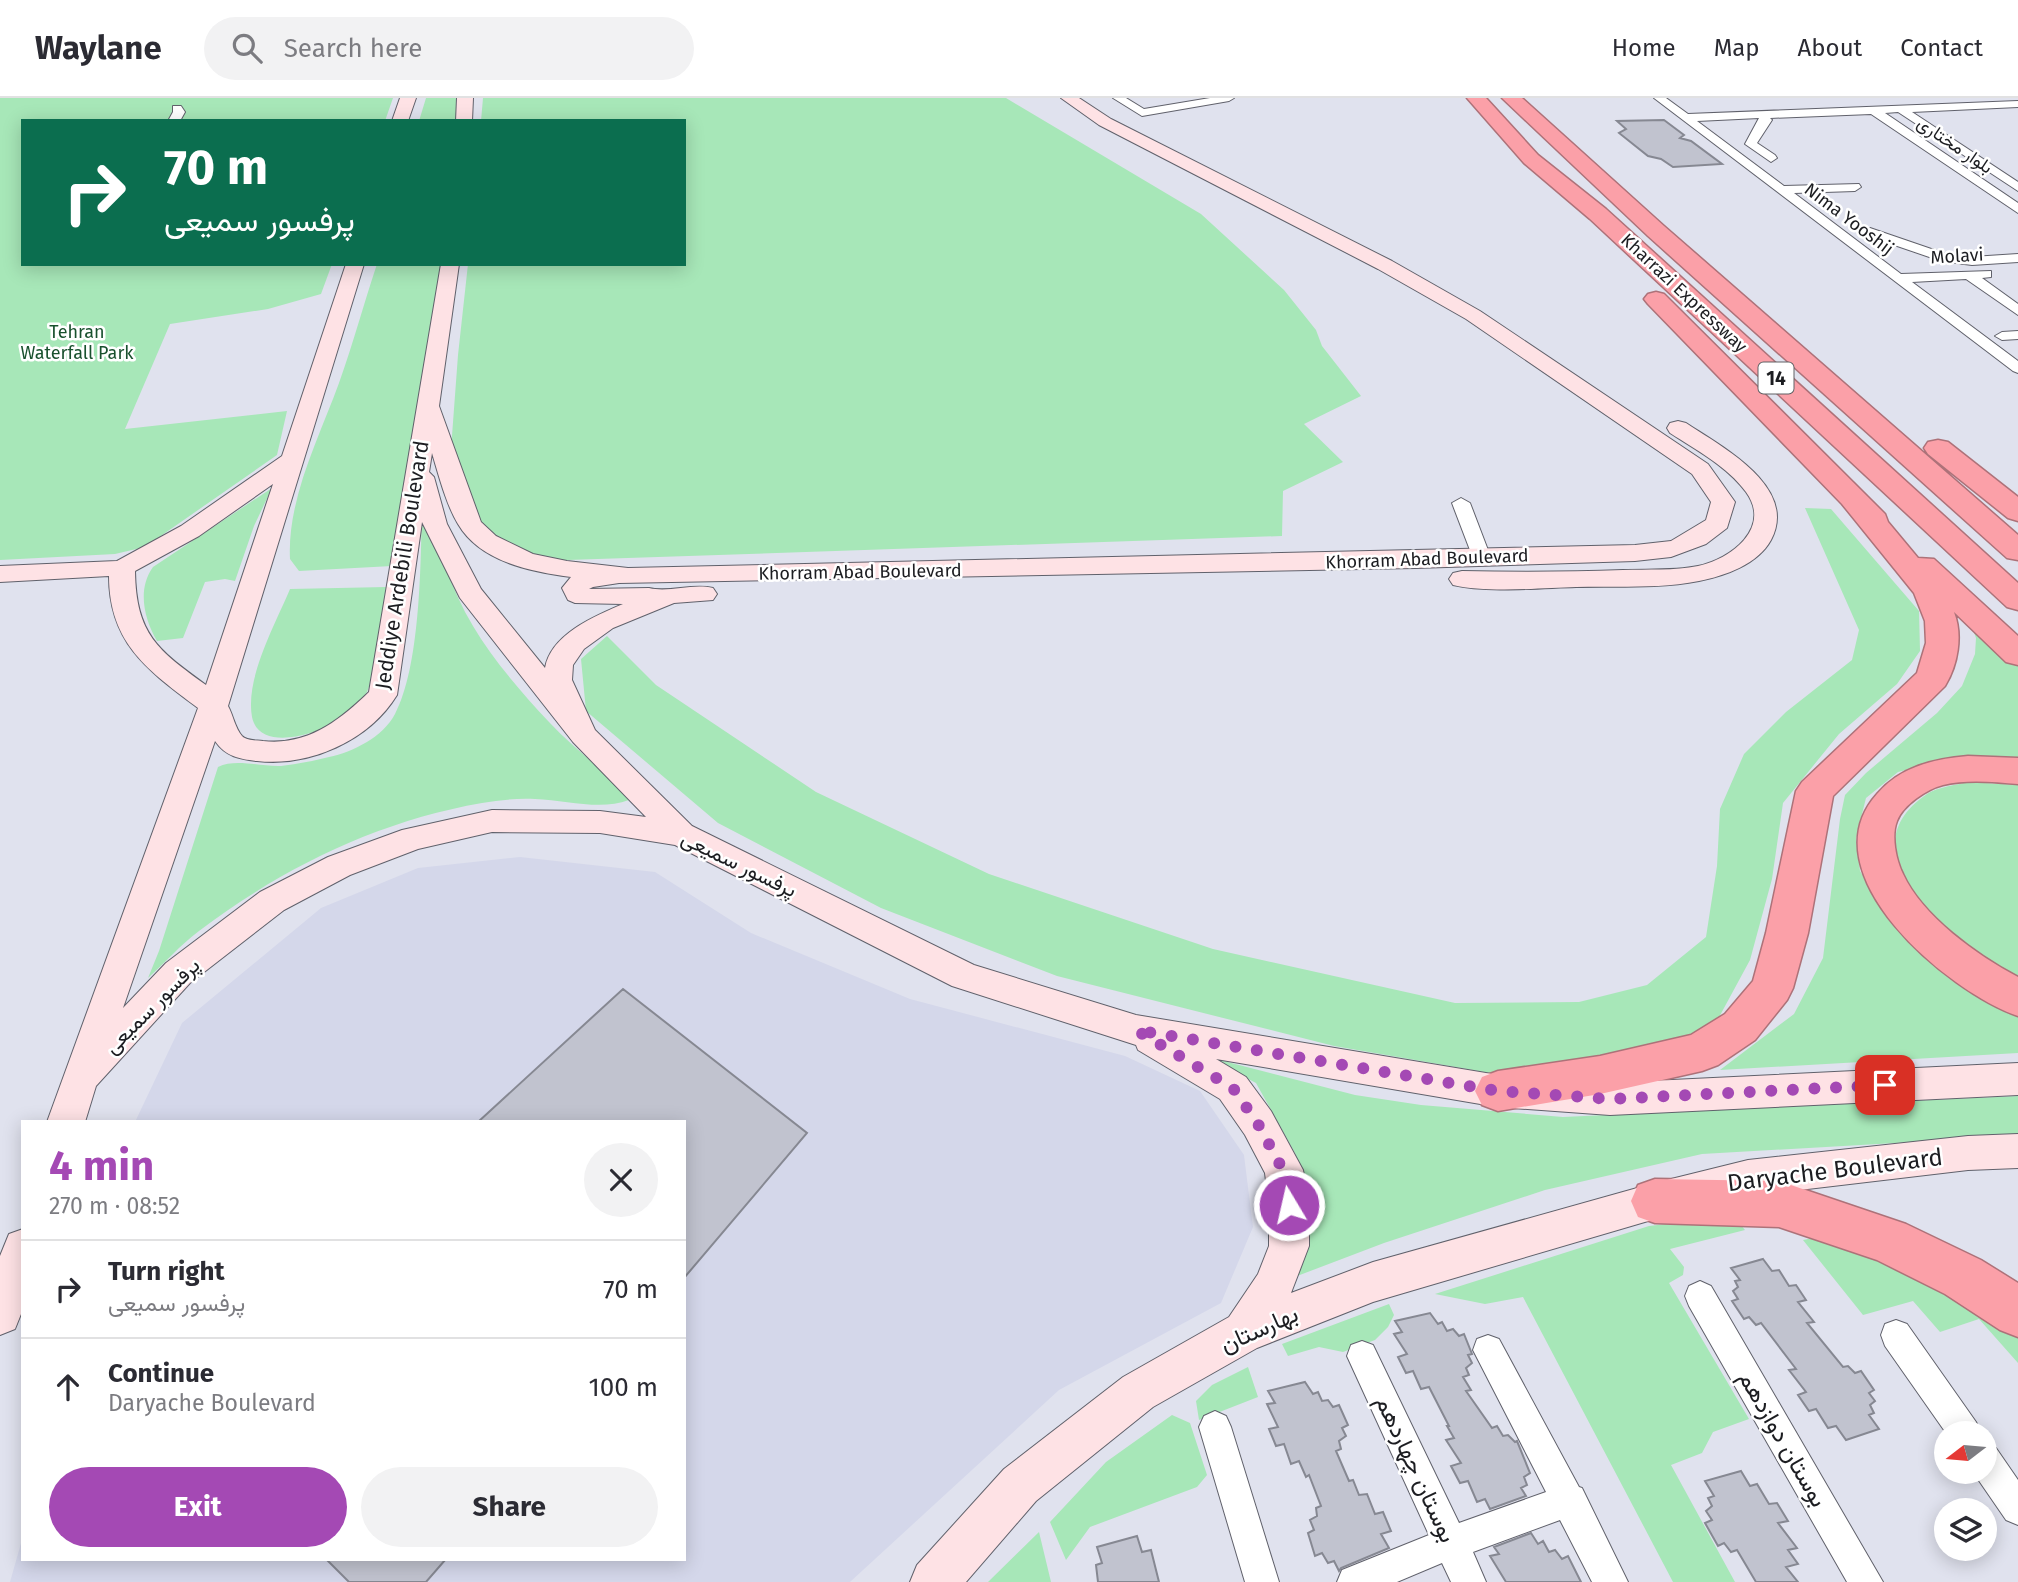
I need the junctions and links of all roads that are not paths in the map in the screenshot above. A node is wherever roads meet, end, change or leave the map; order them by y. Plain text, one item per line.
1 (408, 98) edge
2 (465, 98) edge
3 (1069, 98) edge
4 (1099, 98) edge
5 (1229, 98) edge
6 (1476, 98) edge
7 (1511, 98) edge
8 (1659, 98) edge
9 (1196, 100) edge
10 (2018, 104) edge
11 (177, 108) dead end
12 (1129, 109) edge
13 (1900, 109) junction
14 (1873, 110) junction
15 (1762, 114) junction
16 (1785, 114) junction
17 (1685, 118) junction
18 (175, 119) edge
19 (401, 119) edge
20 (464, 119) edge
21 (1757, 132) junction
22 (1771, 158) dead end
23 (1531, 159) junction
24 (1855, 187) dead end
25 (2018, 187) edge
26 (1782, 190) junction
27 (2018, 209) edge
28 (1656, 231) junction
29 (1870, 232) dead end
30 (2018, 258) edge
31 (354, 266) edge
32 (450, 266) edge
33 (2018, 272) edge
34 (1969, 275) junction
35 (1898, 278) junction
36 (2018, 311) edge
37 (2018, 335) edge
38 (2002, 336) dead end
39 (2018, 368) edge
40 (429, 408) junction
41 (293, 459) junction
42 (418, 461) junction
43 (1855, 502) junction
44 (1461, 503) dead end
45 (2017, 511) edge
46 (2018, 551) edge
47 (1482, 558) junction
48 (122, 568) junction
49 (1420, 569) junction
50 (0, 574) edge
51 (628, 576) junction
52 (670, 595) junction
53 (2018, 600) edge
54 (2018, 654) edge
55 (214, 704) junction
56 (583, 735) junction
57 (2018, 771) edge
58 (681, 834) junction
59 (2018, 998) edge
60 (1136, 1030) junction
61 (80, 1078) junction
62 (2018, 1079) edge
63 (1498, 1091) junction
64 (67, 1120) edge
65 (2018, 1151) edge
66 (1655, 1201) junction
67 (21, 1254) edge
68 (1700, 1296) dead end
69 (2018, 1312) edge
70 (0, 1314) edge
71 (1244, 1332) junction
72 (1896, 1335) dead end
73 (1488, 1350) dead end
74 (1362, 1356) dead end
75 (1957, 1421) edge
76 (1214, 1427) dead end
77 (1997, 1479) edge
78 (1570, 1500) junction
79 (2018, 1508) edge
80 (1451, 1543) junction
81 (934, 1582) edge
82 (1262, 1582) edge
83 (1354, 1582) edge
84 (1469, 1582) edge
85 (1611, 1582) edge
86 (1866, 1582) edge

1 - 19 street
2 - 20 street
3 - 47 street, Khorram Abad Boulevard
4 - 12 street, Khorram Abad Boulevard
5 - 9 street
6 - 23 highway, Kharrazi Expressway / 14
7 - 28 highway, Kharrazi Expressway / 14
8 - 17 street, Nima Yooshij
9 - 12 street
10 - 13 street
11 - 18 street
12 - 49 street, Khorram Abad Boulevard
13 - 14 street
13 - 25 street, بلوار مختاری
14 - 16 street
14 - 27 street, بلوار مختاری
15 - 16 street
15 - 17 street
15 - 21 street
16 - 21 street
17 - 26 street, Nima Yooshij
21 - 22 street
23 - 43 highway
23 - 53 highway, Kharrazi Expressway / 14
24 - 26 street
26 - 35 street, Nima Yooshij
28 - 45 highway
28 - 46 highway, Kharrazi Expressway / 14
29 - 30 street
31 - 41 street
32 - 40 street, Jeddiye Ardebili Boulevard
33 - 34 street, Molavi
34 - 35 street, Molavi
34 - 36 street
35 - 39 street, Nima Yooshij
37 - 38 street
40 - 42 street, Jeddiye Ardebili Boulevard
40 - 51 street, Khorram Abad Boulevard
41 - 48 street
41 - 55 street
42 - 55 street, Jeddiye Ardebili Boulevard
42 - 56 street
43 - 54 highway
43 - 63 highway
44 - 47 street
47 - 49 street, Khorram Abad Boulevard
48 - 50 street
48 - 55 street
49 - 51 street, Khorram Abad Boulevard
49 - 52 street, Khorram Abad Boulevard
51 - 52 street
52 - 56 street, Khorram Abad Boulevard
55 - 61 street
56 - 58 street
57 - 59 highway
58 - 60 street, پرفسور سمیعی
58 - 61 street, پرفسور سمیعی
60 - 63 street, پرفسور سمیعی
60 - 71 street
61 - 64 street, پرفسور سمیعی
62 - 63 street
65 - 66 street, Daryache Boulevard
66 - 69 highway
66 - 71 street, بهارستان
67 - 70 street
68 - 86 street, بوستان دوازدهم
71 - 81 street, بهارستان
72 - 75 street
73 - 78 street
74 - 80 street, بوستان چهاردهم
76 - 82 street
77 - 79 street
78 - 80 street
78 - 85 street
80 - 83 street
80 - 84 street, بوستان چهاردهم

